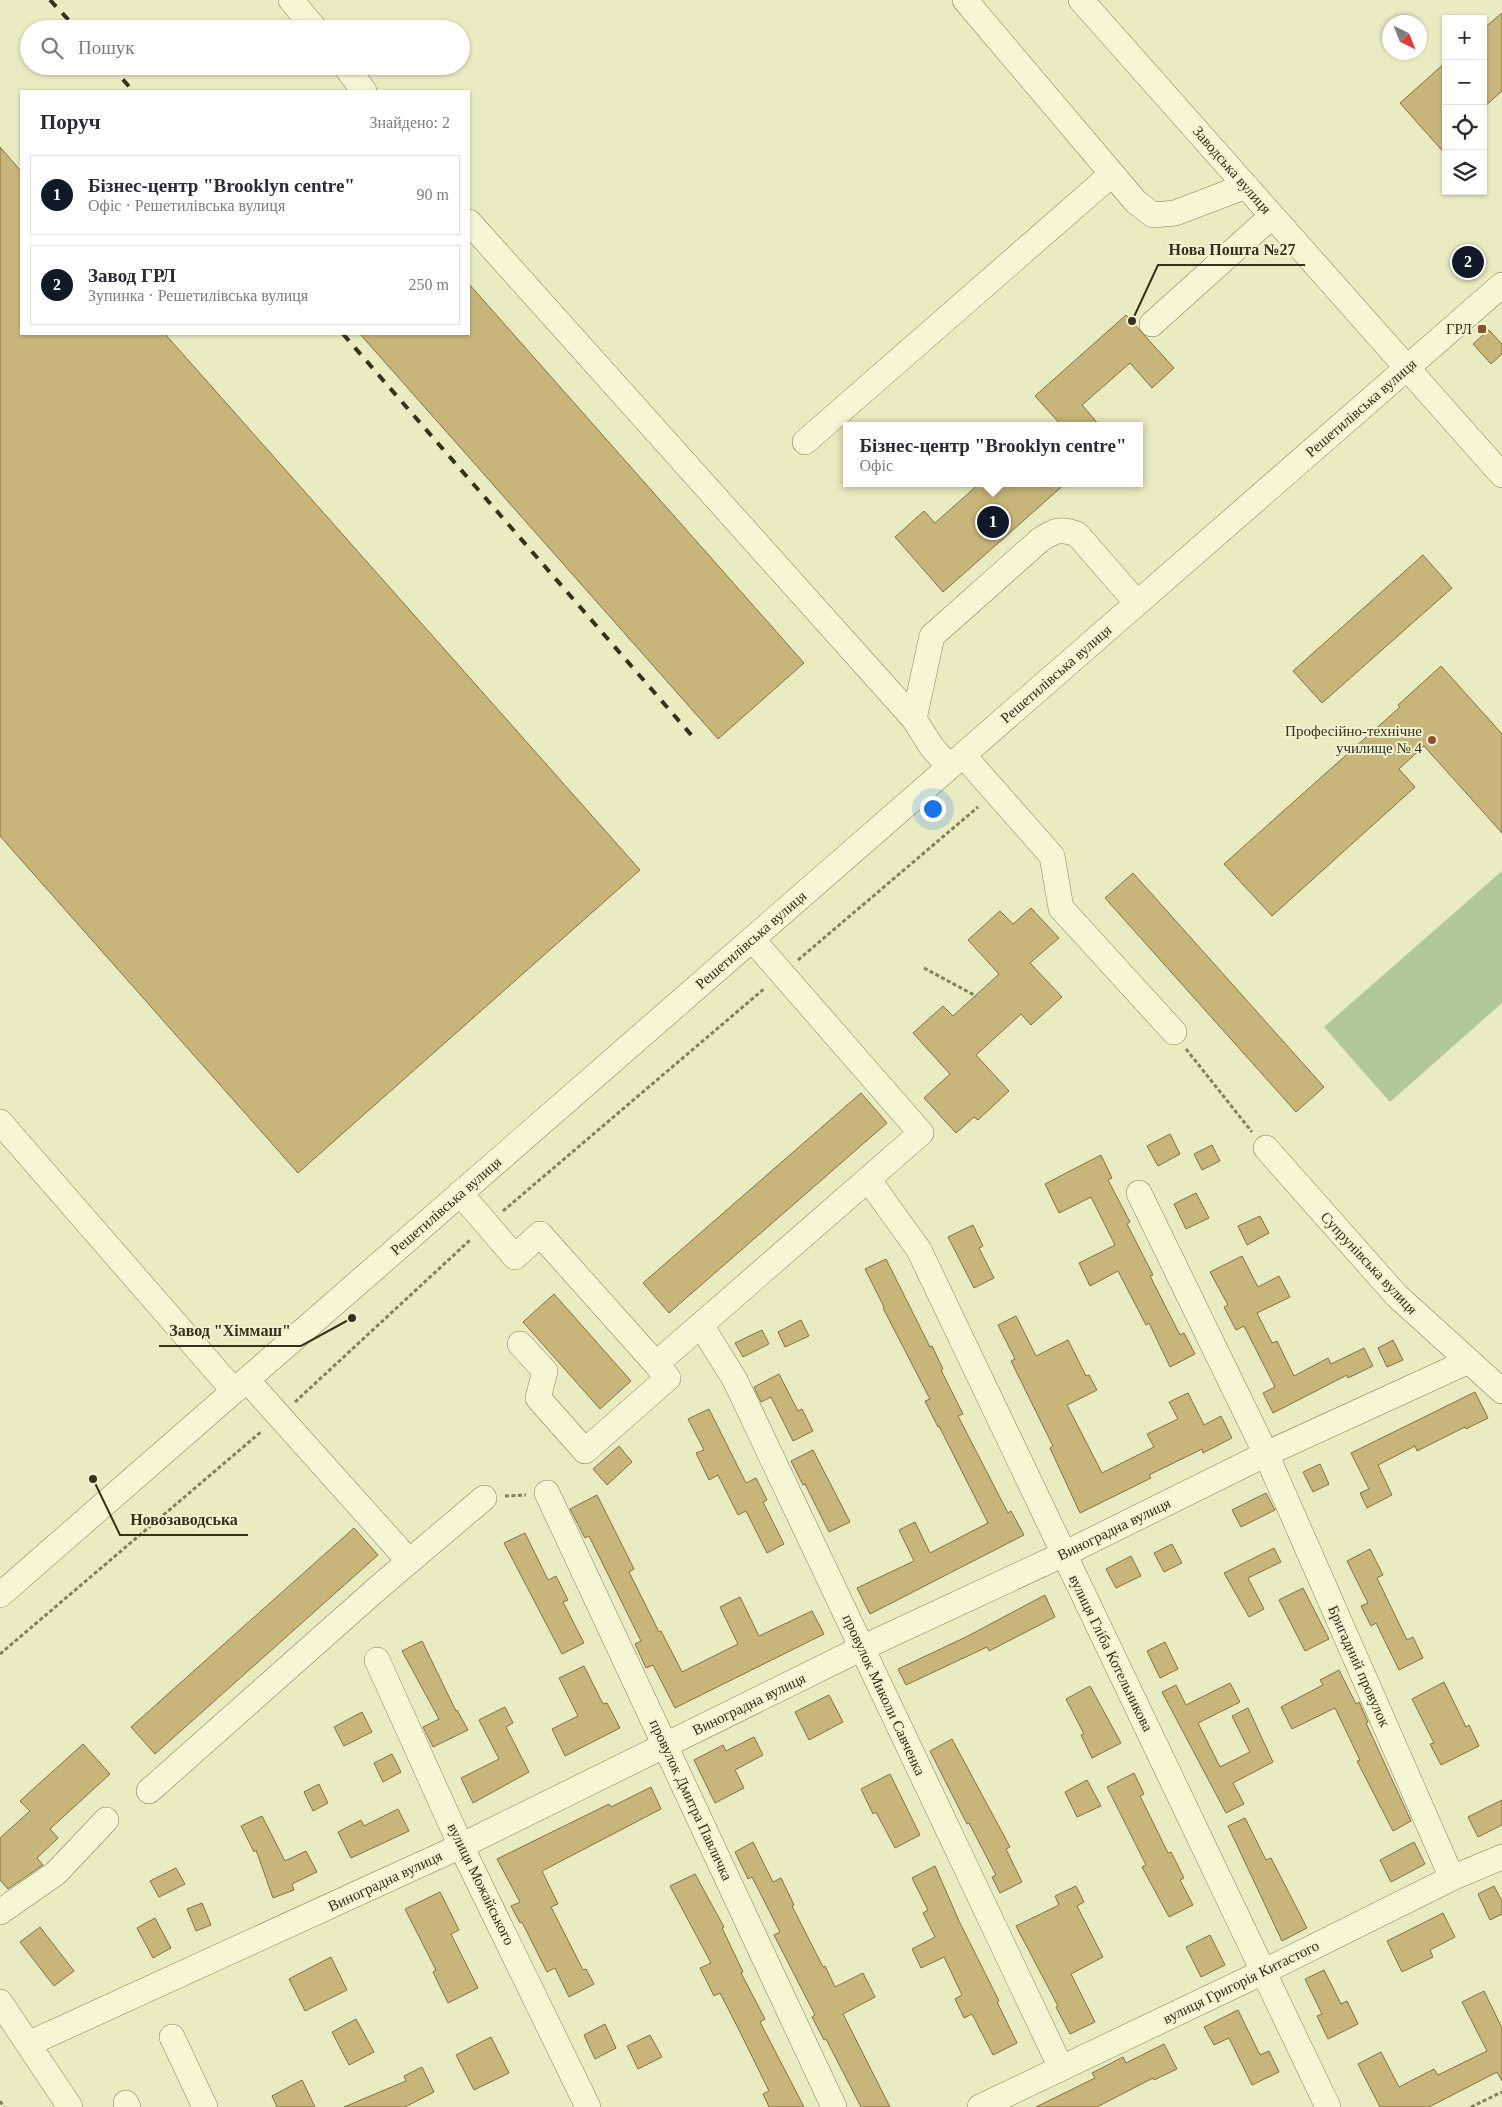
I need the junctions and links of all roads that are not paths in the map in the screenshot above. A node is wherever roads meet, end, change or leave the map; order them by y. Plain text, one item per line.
1 (291, 0) edge
2 (965, 0) edge
3 (1081, 0) edge
4 (308, 20) edge
5 (352, 75) edge
6 (363, 90) edge
7 (1112, 174) junction
8 (1246, 186) junction
9 (1272, 216) junction
10 (470, 223) edge
11 (1500, 288) edge
12 (1152, 324) dead end
13 (1406, 368) junction
14 (805, 442) dead end
15 (1502, 475) edge
16 (1137, 603) junction
17 (914, 719) junction
18 (956, 761) junction
19 (752, 939) junction
20 (1174, 1032) road end
21 (0, 1122) edge
22 (1266, 1148) road end
23 (868, 1179) junction
24 (460, 1193) junction
25 (1140, 1193) dead end
26 (700, 1325) junction
27 (520, 1344) dead end
28 (1469, 1361) junction
29 (656, 1364) junction
30 (240, 1385) junction
31 (1502, 1390) edge
32 (1266, 1454) junction
33 (547, 1493) road end
34 (484, 1498) road end
35 (1064, 1554) junction
36 (409, 1561) junction
37 (0, 1595) edge
38 (862, 1648) junction
39 (377, 1660) dead end
40 (665, 1745) junction
41 (149, 1790) dead end
42 (106, 1820) dead end
43 (461, 1846) junction
44 (1502, 1857) edge
45 (1452, 1878) junction
46 (0, 1912) edge
47 (1263, 1972) junction
48 (0, 2002) edge
49 (172, 2037) dead end
50 (15, 2038) edge
51 (1061, 2068) junction
52 (70, 2107) edge
53 (205, 2107) edge
54 (588, 2107) edge
55 (834, 2107) edge
56 (980, 2107) edge
57 (1328, 2107) edge

1 - 4 street
2 - 7 street
3 - 8 street, Заводська вулиця
5 - 6 street
7 - 8 street
7 - 14 street
8 - 9 street, Заводська вулиця
9 - 12 street
9 - 13 street, Заводська вулиця
10 - 17 street
11 - 13 street, Решетилівська вулиця
13 - 15 street, Заводська вулиця
13 - 16 street, Решетилівська вулиця
16 - 17 street
16 - 18 street, Решетилівська вулиця
17 - 18 street
18 - 19 street, Решетилівська вулиця
18 - 20 street
19 - 23 street
19 - 24 street, Решетилівська вулиця
21 - 30 street
22 - 28 street, Супрунівська вулиця
23 - 26 street
23 - 35 street, вулиця Гліба Котельникова
24 - 29 street
24 - 30 street, Решетилівська вулиця
25 - 32 street, Бригадний провулок
26 - 29 street
26 - 38 street, провулок Миколи Савченка
27 - 29 street
28 - 31 street, Супрунівська вулиця
28 - 32 street, Виноградна вулиця
30 - 36 street
30 - 37 street, Решетилівська вулиця
32 - 35 street, Виноградна вулиця
32 - 45 street, Бригадний провулок
33 - 40 street, провулок Дмитра Павличка
34 - 36 street
35 - 38 street, Виноградна вулиця
35 - 47 street, вулиця Гліба Котельникова
36 - 41 street
38 - 40 street, Виноградна вулиця
38 - 51 street, провулок Миколи Савченка
39 - 43 street, вулиця Можайського
40 - 43 street, Виноградна вулиця
40 - 55 street, провулок Дмитра Павличка
42 - 46 street
43 - 50 street, Виноградна вулиця
43 - 54 street, вулиця Можайського
44 - 45 street, вулиця Григорія Китастого
45 - 47 street, вулиця Григорія Китастого
47 - 51 street, вулиця Григорія Китастого
47 - 57 street, вулиця Гліба Котельникова
48 - 50 street
49 - 53 street
50 - 52 street
51 - 56 street, вулиця Григорія Китастого

